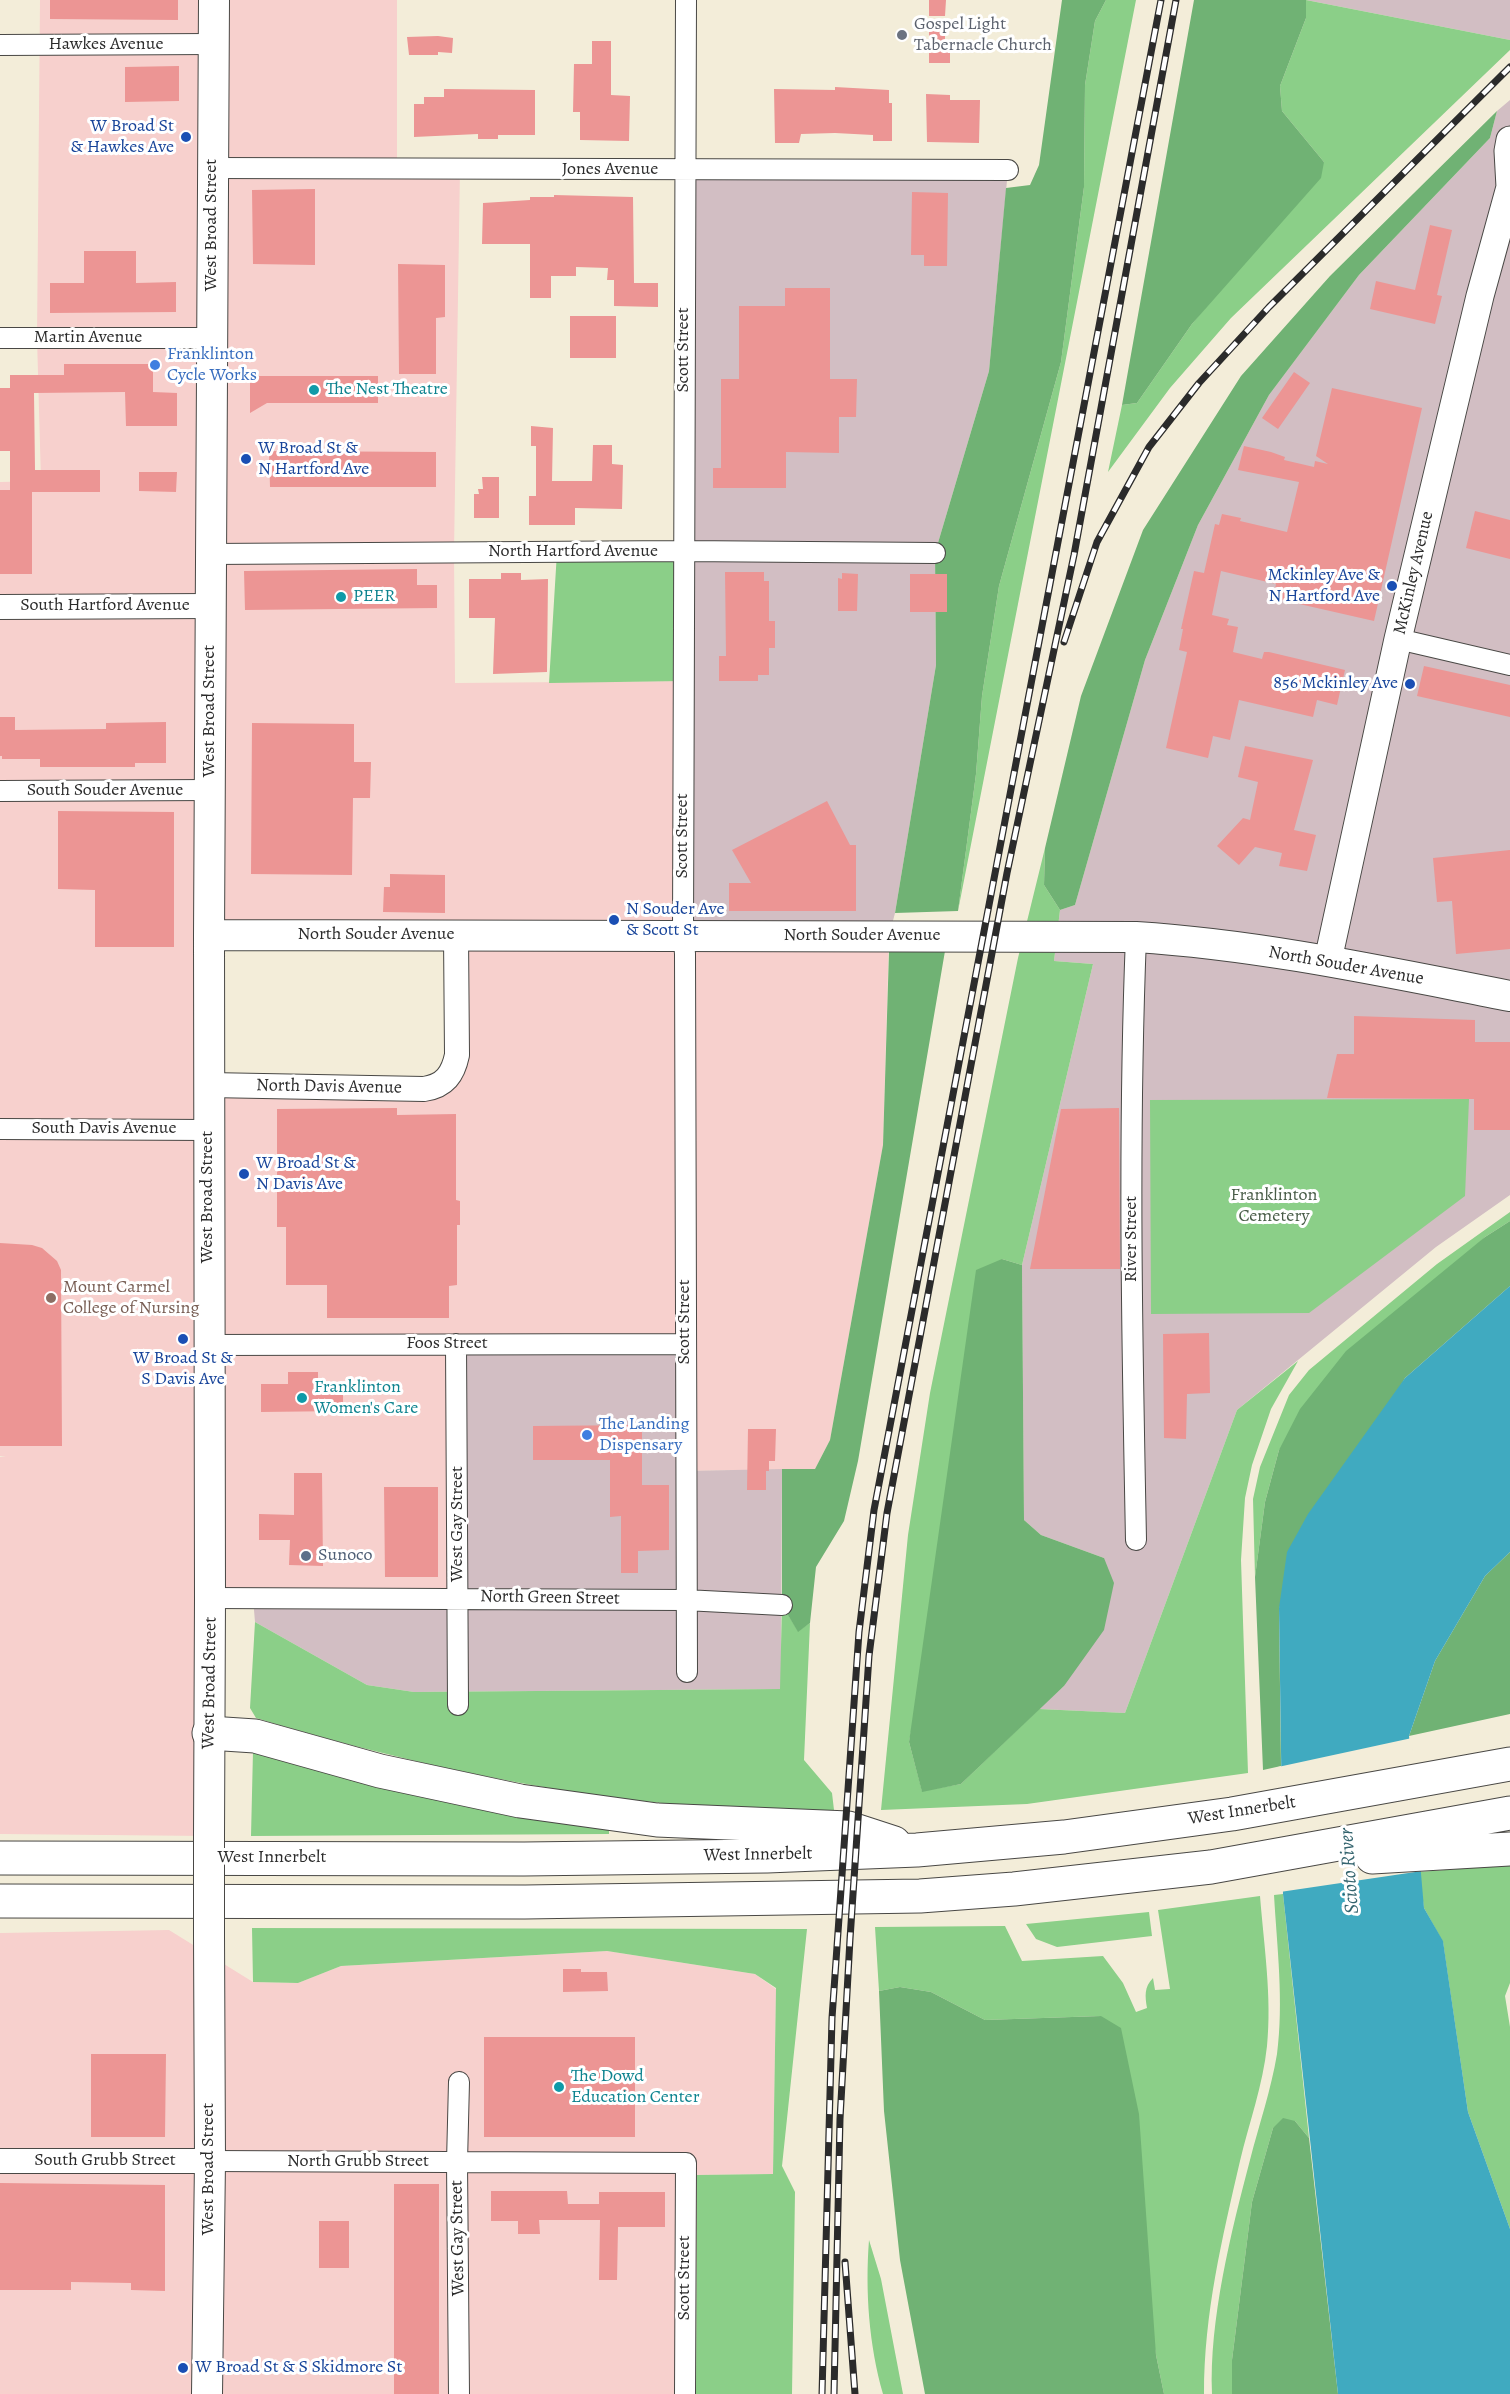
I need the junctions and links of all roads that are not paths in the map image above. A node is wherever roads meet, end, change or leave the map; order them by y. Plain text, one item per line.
1 (213, 0) edge
2 (686, 0) edge
3 (213, 44) junction
4 (0, 45) edge
5 (1510, 140) edge
6 (213, 168) junction
7 (685, 170) junction
8 (1008, 170) dead end
9 (1510, 187) edge
10 (0, 338) edge
11 (211, 338) junction
12 (683, 551) junction
13 (935, 553) dead end
14 (211, 554) junction
15 (211, 606) junction
16 (0, 607) edge
17 (1398, 639) junction
18 (1510, 664) edge
19 (0, 790) edge
20 (210, 790) junction
21 (209, 935) junction
22 (456, 935) junction
23 (684, 935) junction
24 (1136, 937) junction
25 (1328, 960) junction
26 (1510, 996) edge
27 (209, 1085) junction
28 (0, 1129) edge
29 (208, 1130) junction
30 (456, 1344) junction
31 (685, 1344) junction
32 (208, 1345) junction
33 (1136, 1540) dead end
34 (459, 1597) junction
35 (210, 1598) junction
36 (685, 1600) junction
37 (782, 1605) dead end
38 (687, 1672) dead end
39 (458, 1705) dead end
40 (209, 1732) junction
41 (1510, 1740) edge
42 (1510, 1764) edge
43 (1510, 1813) edge
44 (1213, 1816) junction
45 (1510, 1849) edge
46 (917, 1850) junction
47 (0, 1858) edge
48 (1211, 1867) junction
49 (0, 1901) edge
50 (459, 2082) dead end
51 (0, 2161) edge
52 (210, 2161) junction
53 (457, 2162) junction
54 (686, 2163) joint
55 (207, 2394) edge
56 (459, 2394) edge
57 (685, 2394) edge

1 - 3 main road, West Broad Street
2 - 7 street, Scott Street
3 - 4 street, Hawkes Avenue
3 - 6 main road, West Broad Street
5 - 9 main road, McKinley Avenue
6 - 7 street, Jones Avenue
6 - 11 main road, West Broad Street
7 - 8 street, Jones Avenue
7 - 12 street, Scott Street
9 - 17 main road, McKinley Avenue
10 - 11 street, Martin Avenue
11 - 14 main road, West Broad Street
12 - 13 street, North Hartford Avenue
12 - 14 street, North Hartford Avenue
12 - 23 street, Scott Street
14 - 15 main road, West Broad Street
15 - 16 street, South Hartford Avenue
15 - 20 main road, West Broad Street
17 - 18 street
17 - 25 main road, McKinley Avenue
19 - 20 street, South Souder Avenue
20 - 21 main road, West Broad Street
21 - 22 main road, North Souder Avenue
21 - 27 main road, West Broad Street
22 - 23 main road, North Souder Avenue
22 - 27 street, North Davis Avenue
23 - 24 main road, North Souder Avenue
23 - 31 street, Scott Street
24 - 25 main road, North Souder Avenue
24 - 33 street, River Street
25 - 26 main road, North Souder Avenue
27 - 29 main road, West Broad Street
28 - 29 street, South Davis Avenue
29 - 32 main road, West Broad Street
30 - 31 street, Foos Street
30 - 32 street, Foos Street
30 - 34 street, West Gay Street
31 - 36 street, Scott Street
32 - 35 main road, West Broad Street
34 - 35 street, North Green Street
34 - 36 street, North Green Street
34 - 39 street, West Gay Street
35 - 40 main road, West Broad Street
36 - 37 street, North Green Street
36 - 38 street, Scott Street
40 - 46 highway
40 - 52 main road, West Broad Street, bridge
41 - 44 highway
42 - 44 highway, West Innerbelt
43 - 48 highway
44 - 46 highway, West Innerbelt
45 - 48 highway
46 - 47 highway, West Innerbelt
48 - 49 highway
50 - 53 street, West Gay Street
51 - 52 street, South Grubb Street
52 - 53 street, North Grubb Street
52 - 55 main road, West Broad Street
53 - 54 street, North Grubb Street
53 - 56 street, West Gay Street
54 - 57 street, Scott Street

